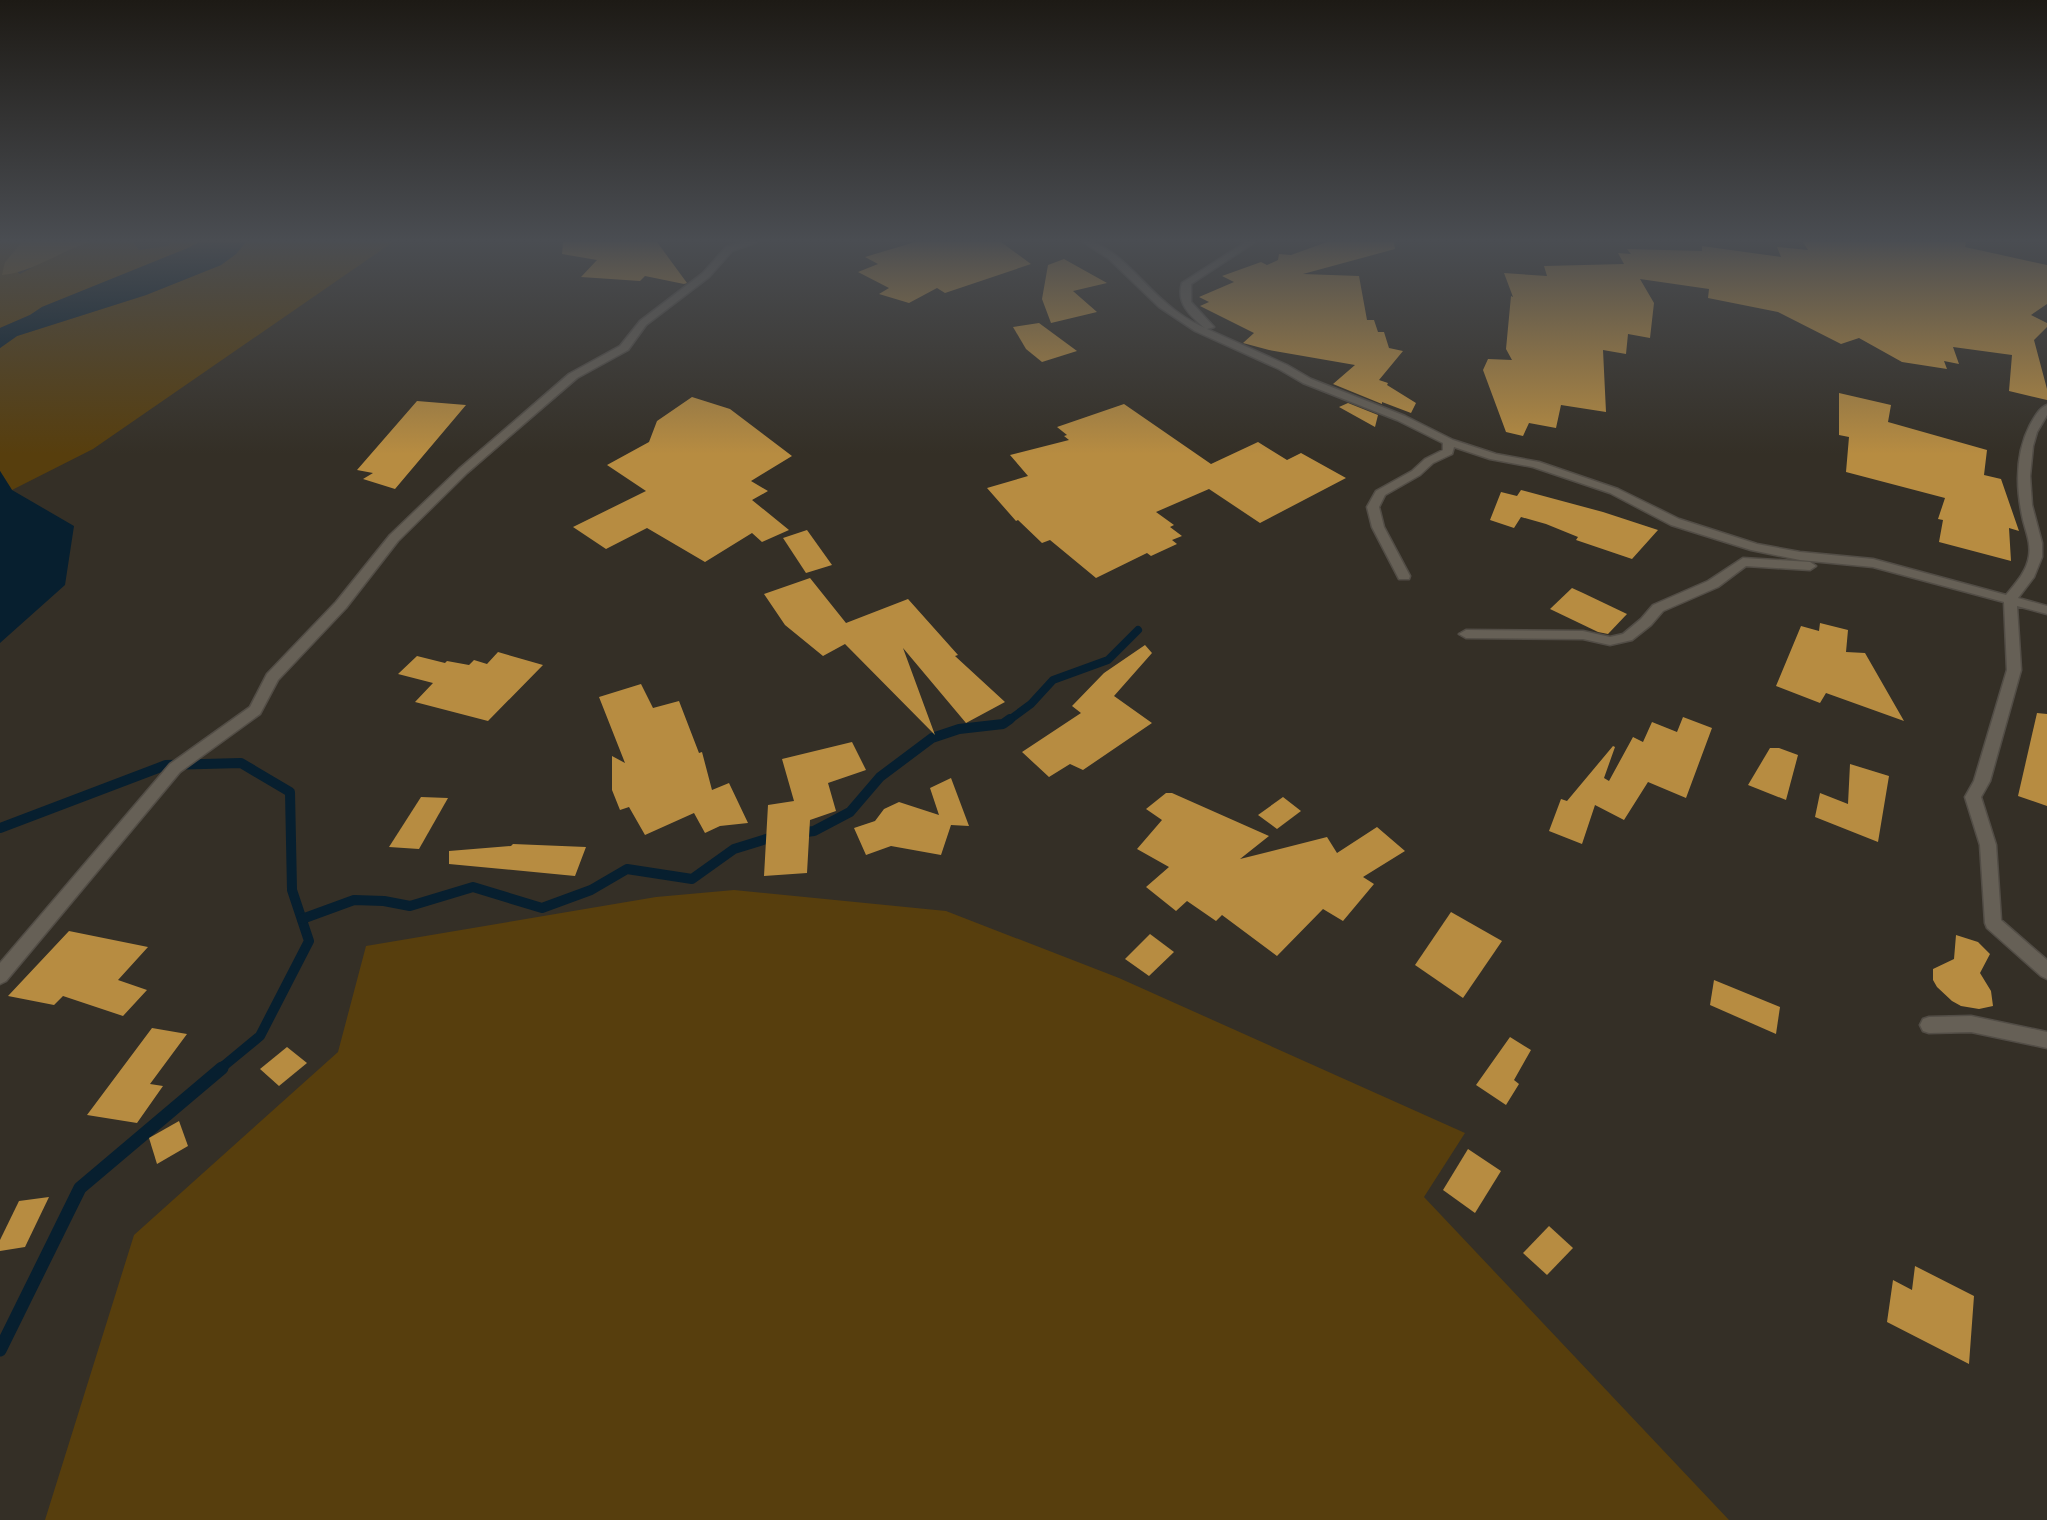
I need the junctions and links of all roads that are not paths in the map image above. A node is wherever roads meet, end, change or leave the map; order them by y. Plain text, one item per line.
1 (655, 313) edge
2 (1174, 313) edge
3 (1194, 313) edge
4 (1238, 348) junction
5 (2047, 408) edge
6 (1449, 442) junction
7 (1873, 563) junction
8 (1404, 576) dead end
9 (2010, 598) junction
10 (2047, 610) edge
11 (1466, 634) dead end
12 (2047, 971) edge
13 (0, 976) edge
14 (1929, 1025) dead end
15 (2047, 1040) edge

1 - 13 street
2 - 4 street
3 - 4 street
4 - 6 street
5 - 9 street
6 - 7 street
6 - 8 street
7 - 9 street
7 - 11 street
9 - 10 street
9 - 12 street
14 - 15 street

